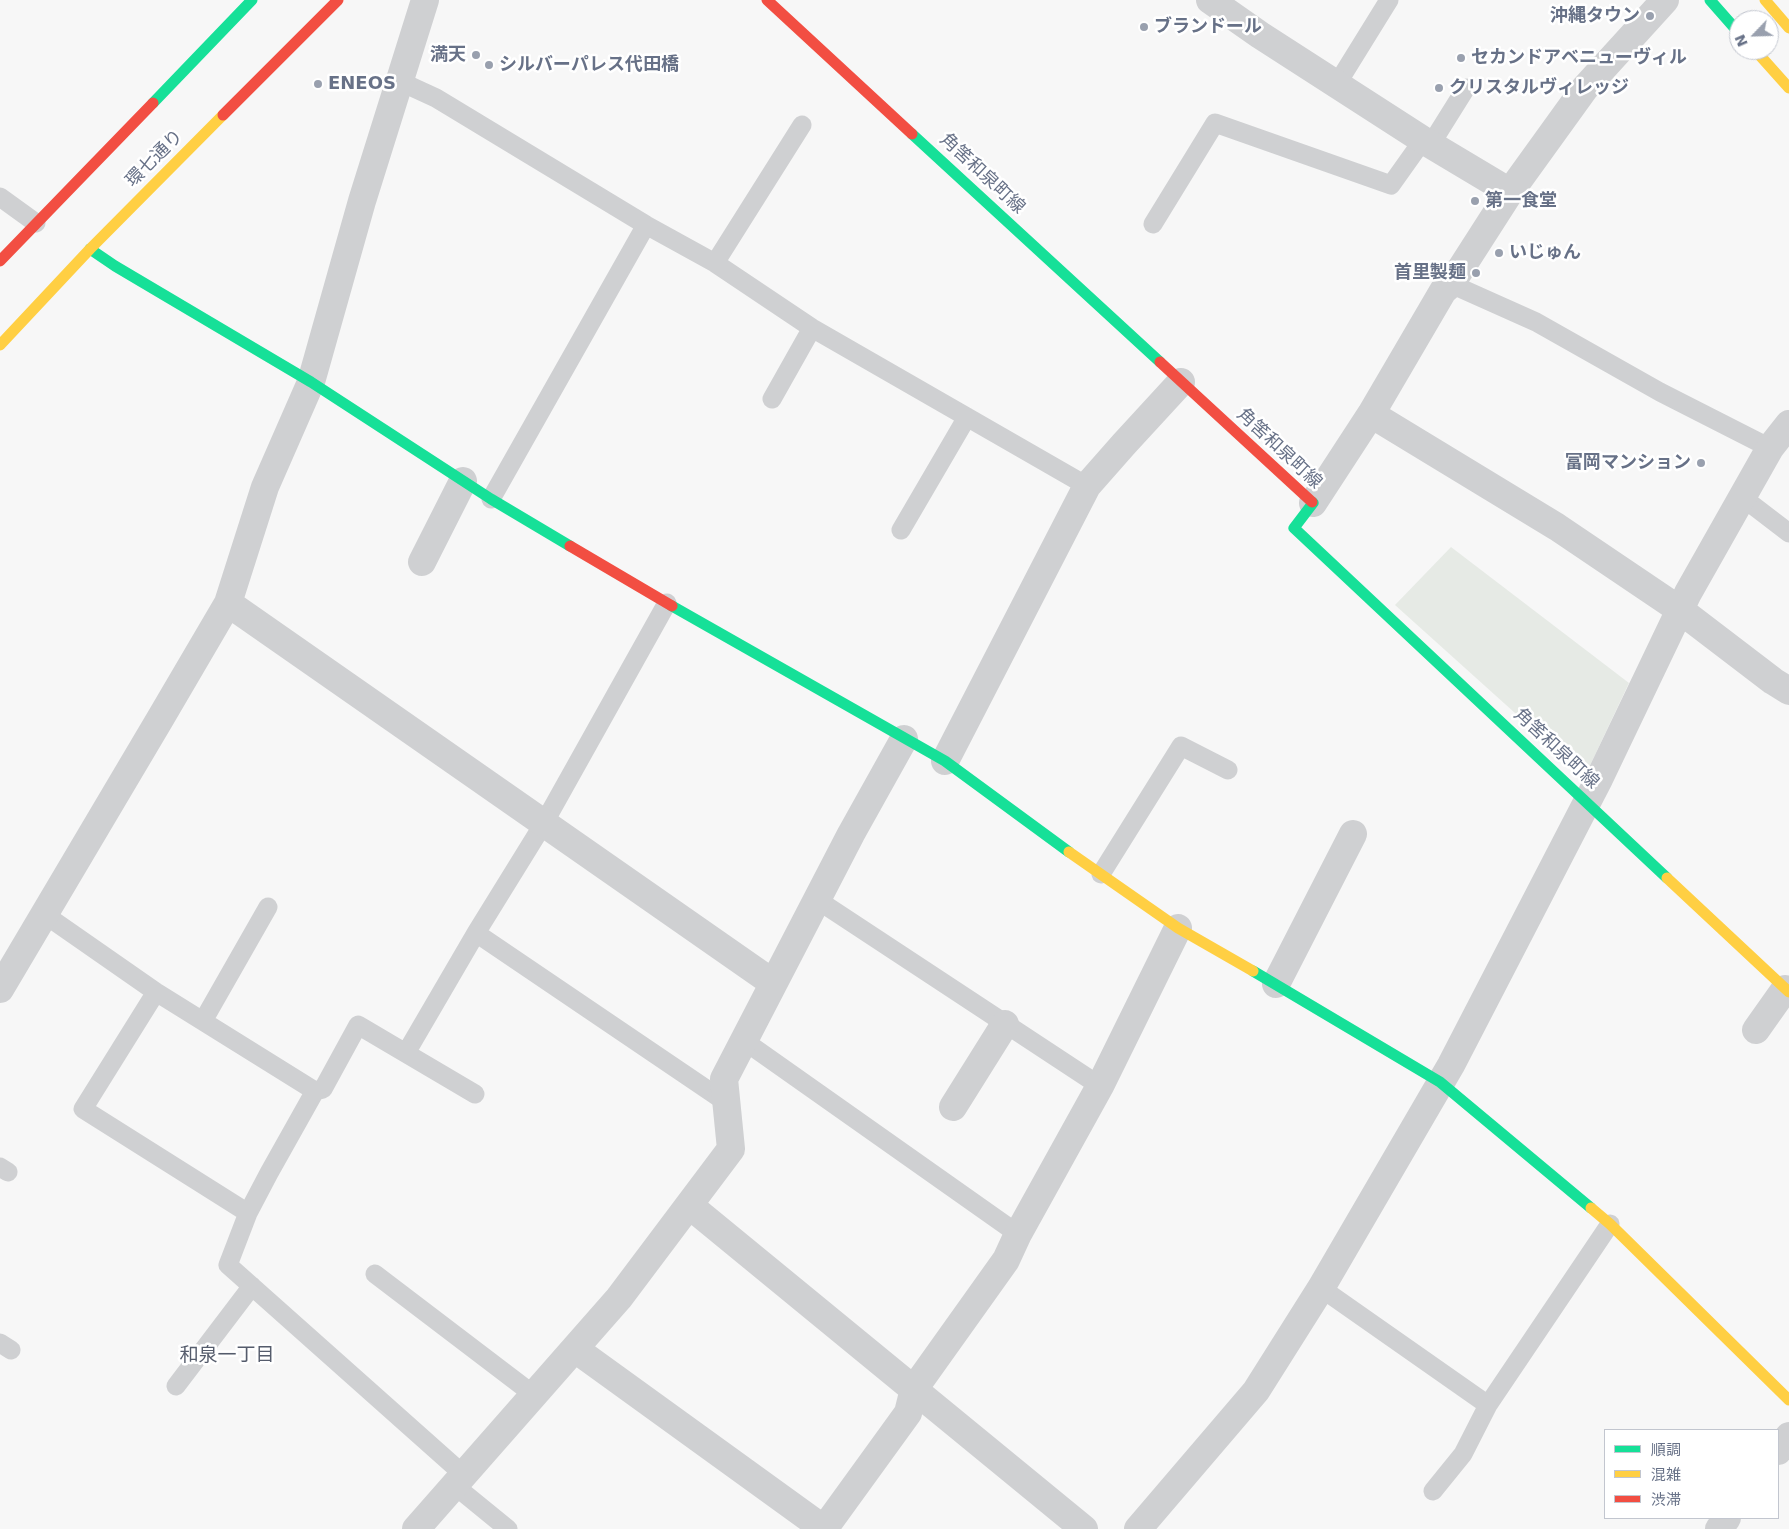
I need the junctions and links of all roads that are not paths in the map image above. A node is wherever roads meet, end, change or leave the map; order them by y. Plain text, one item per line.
1 (252, 0) edge
2 (338, 0) edge
3 (425, 0) edge
4 (767, 0) edge
5 (1210, 0) edge
6 (1389, 0) edge
7 (1665, 0) edge
8 (1710, 0) edge
9 (1765, 0) edge
10 (1729, 22) edge
11 (1789, 28) edge
12 (1764, 60) edge
13 (399, 80) junction
14 (1337, 84) junction
15 (1466, 88) dead end
16 (1789, 88) edge
17 (802, 125) dead end
18 (1427, 142) junction
19 (1510, 192) junction
20 (0, 197) edge
21 (36, 223) junction
22 (1153, 224) dead end
23 (646, 225) junction
24 (90, 249) junction
25 (0, 262) edge
26 (716, 263) junction
27 (1451, 284) junction
28 (812, 328) junction
29 (0, 345) edge
30 (311, 382) junction
31 (1182, 382) junction
32 (772, 399) dead end
33 (1371, 414) junction
34 (967, 417) junction
35 (1789, 424) edge
36 (1770, 448) junction
37 (463, 481) junction
38 (1088, 486) junction
39 (1742, 497) junction
40 (491, 499) junction
41 (1313, 503) junction
42 (901, 530) dead end
43 (1789, 533) edge
44 (422, 562) dead end
45 (228, 603) junction
46 (667, 603) junction
47 (1680, 610) junction
48 (1789, 691) edge
49 (904, 739) junction
50 (945, 761) junction
51 (1228, 770) dead end
52 (1587, 802) junction
53 (544, 823) junction
54 (1353, 834) dead end
55 (1102, 874) junction
56 (816, 899) junction
57 (268, 907) dead end
58 (44, 914) junction
59 (1178, 928) junction
60 (476, 933) junction
61 (773, 983) junction
62 (1276, 984) junction
63 (0, 989) edge
64 (1787, 990) edge
65 (156, 992) junction
66 (203, 1021) junction
67 (1005, 1024) junction
68 (1756, 1030) dead end
69 (744, 1040) junction
70 (406, 1053) junction
71 (1440, 1082) junction
72 (1100, 1086) junction
73 (315, 1091) junction
74 (475, 1094) dead end
75 (727, 1103) junction
76 (953, 1107) dead end
77 (689, 1205) junction
78 (248, 1213) junction
79 (1610, 1224) junction
80 (1018, 1234) junction
81 (375, 1274) dead end
82 (252, 1286) junction
83 (1321, 1288) junction
84 (575, 1349) junction
85 (176, 1386) dead end
86 (914, 1389) junction
87 (534, 1395) junction
88 (1789, 1400) edge
89 (1488, 1405) junction
90 (1789, 1436) edge
91 (1779, 1450) edge
92 (459, 1480) junction
93 (1433, 1491) dead end
94 (416, 1529) edge
95 (508, 1529) edge
96 (824, 1529) edge
97 (1084, 1529) edge
98 (1138, 1529) edge

1 - 21 main road
2 - 24 main road, 環七通り
3 - 13 street
4 - 31 main road, 角筈和泉町線
5 - 14 street
6 - 14 lane
7 - 19 street
8 - 10 main road
9 - 11 main road
12 - 16 main road
13 - 23 lane
13 - 30 street
14 - 18 street
15 - 18 lane
17 - 26 lane
18 - 19 street
18 - 22 lane
19 - 27 street
20 - 21 lane
21 - 25 main road
23 - 26 lane
23 - 40 lane
24 - 29 main road, 環七通り
24 - 30 main road
26 - 28 lane
27 - 33 street
27 - 36 lane
28 - 32 lane
28 - 34 lane
30 - 37 main road
30 - 45 street
31 - 38 street
31 - 41 main road, 角筈和泉町線
33 - 41 street
33 - 47 street
34 - 38 lane
34 - 42 lane
35 - 36 street
36 - 39 street
37 - 40 main road
37 - 44 street
38 - 50 street
39 - 43 lane
39 - 47 street
40 - 46 main road
41 - 52 main road, 角筈和泉町線
45 - 53 street
45 - 58 street
46 - 49 main road
46 - 53 lane
47 - 48 street
47 - 52 street
49 - 50 main road
49 - 56 street
50 - 55 main road
51 - 55 lane
52 - 64 main road, 角筈和泉町線
52 - 71 street
53 - 60 lane
53 - 61 street
54 - 62 street
55 - 59 main road
56 - 61 street
56 - 67 lane
57 - 66 lane
58 - 63 street
58 - 65 lane
59 - 62 main road
59 - 72 street
60 - 70 lane
60 - 75 lane
61 - 69 street
62 - 71 main road
64 - 68 street
65 - 66 lane
65 - 78 lane
66 - 73 lane
67 - 72 lane
67 - 76 street
69 - 75 street
69 - 80 lane
70 - 73 lane
70 - 74 lane
71 - 79 main road
71 - 83 street
72 - 80 street
73 - 78 lane
75 - 77 street
77 - 84 street
77 - 86 street
78 - 82 lane
79 - 88 main road
79 - 89 lane
80 - 86 street
81 - 87 lane
82 - 85 lane
82 - 92 lane
83 - 89 lane
83 - 98 street
84 - 87 street
84 - 96 street
86 - 96 street
86 - 97 street
87 - 92 street
89 - 93 lane
90 - 91 street
92 - 94 street
92 - 95 lane

